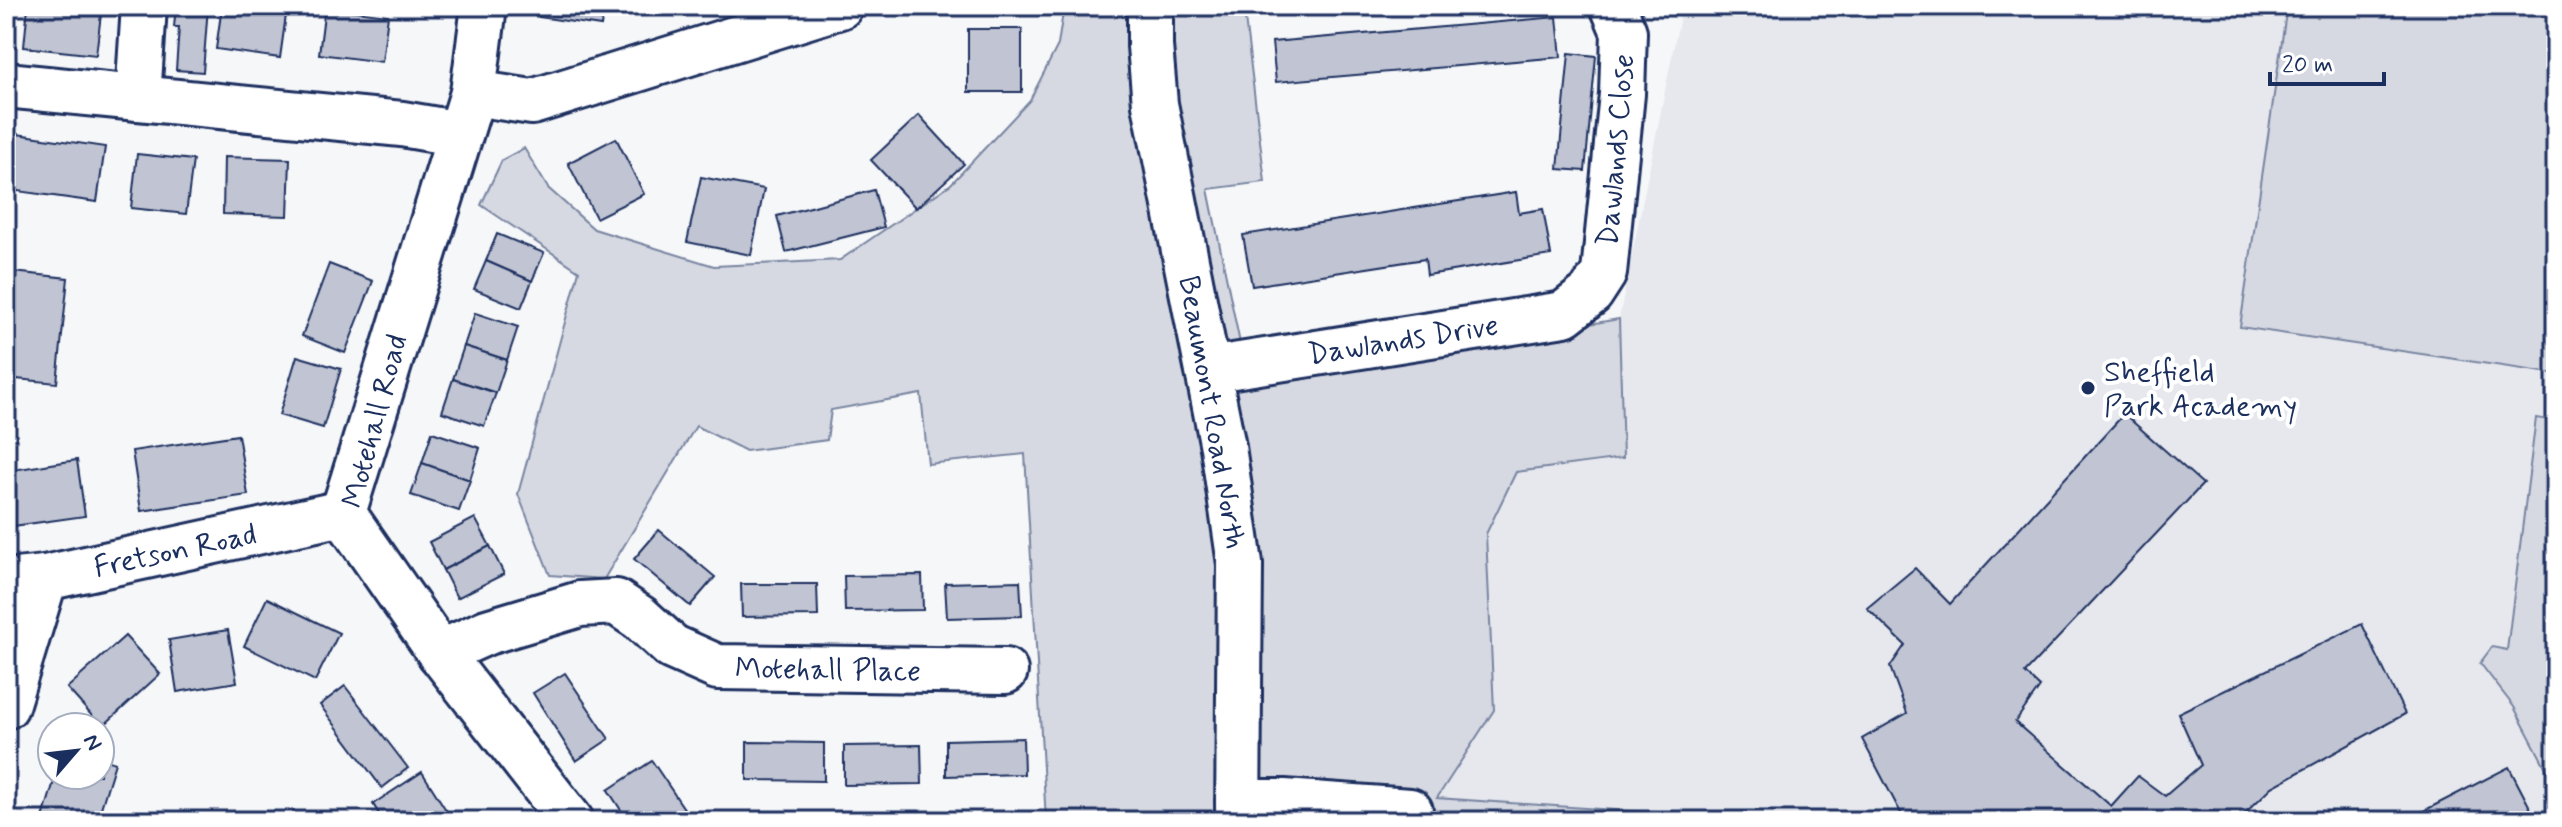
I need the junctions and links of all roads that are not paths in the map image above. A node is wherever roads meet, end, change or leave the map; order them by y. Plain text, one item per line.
1 (144, 6) edge
2 (484, 6) edge
3 (840, 6) edge
4 (1150, 6) edge
5 (1613, 6) edge
6 (6, 85) edge
7 (473, 93) junction
8 (138, 98) junction
9 (460, 134) junction
10 (1591, 293) joint
11 (1208, 370) junction
12 (343, 513) junction
13 (25, 580) edge
14 (440, 653) junction
15 (1005, 671) dead end
16 (6, 706) edge
17 (1238, 812) edge
18 (571, 821) edge
19 (1410, 821) edge

1 - 8 street
2 - 7 street, Motehall Road
3 - 7 street
4 - 11 street, Beaumont Road North
5 - 10 street, Dawlands Close
6 - 8 street
7 - 9 street, Motehall Road
8 - 9 street
9 - 12 street, Motehall Road
10 - 11 street, Dawlands Drive
11 - 17 street, Beaumont Road North
12 - 13 street, Fretson Road
12 - 14 street, Motehall Road
13 - 16 street
14 - 15 street, Motehall Place
14 - 18 street, Motehall Road
17 - 19 street

